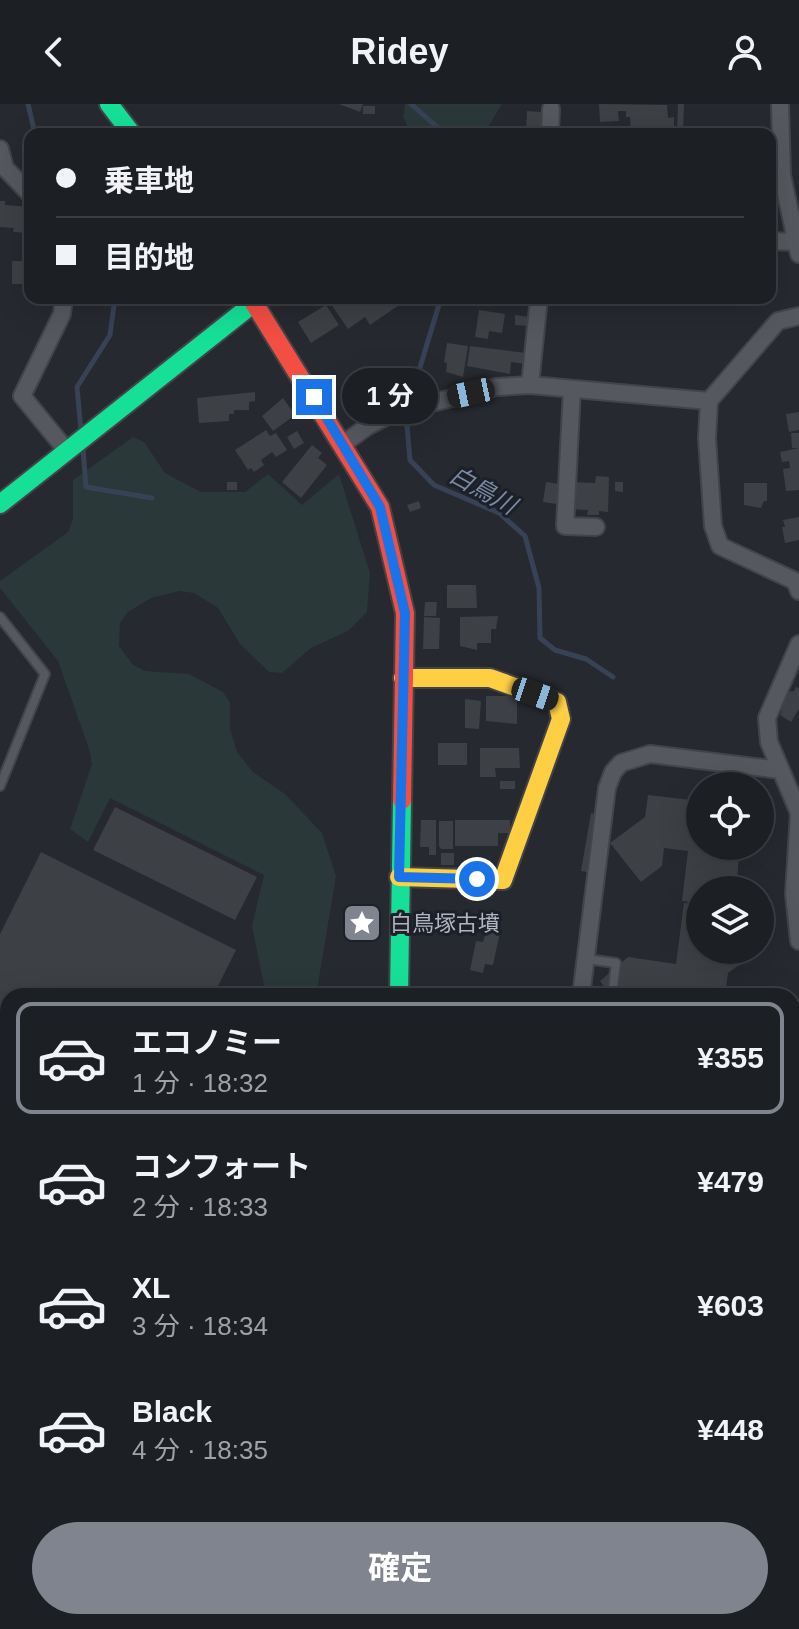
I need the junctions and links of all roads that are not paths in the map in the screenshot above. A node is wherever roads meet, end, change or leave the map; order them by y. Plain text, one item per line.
1 (780, 104) edge
2 (115, 106) edge
3 (551, 109) dead end
4 (128, 128) edge
5 (550, 128) edge
6 (0, 149) edge
7 (8, 183) edge
8 (776, 242) edge
9 (798, 248) edge
10 (63, 304) edge
11 (247, 304) edge
12 (255, 304) edge
13 (538, 304) edge
14 (799, 316) edge
15 (530, 385) junction
16 (572, 389) junction
17 (709, 401) junction
18 (343, 444) junction
19 (64, 453) junction
20 (1, 502) edge
21 (596, 527) dead end
22 (799, 591) edge
23 (0, 617) edge
24 (799, 644) edge
25 (403, 678) junction
26 (780, 770) junction
27 (0, 786) edge
28 (399, 877) junction
29 (799, 941) edge
30 (585, 959) junction
31 (399, 988) edge
32 (582, 988) edge
33 (613, 988) edge

1 - 9 street
2 - 4 street
3 - 5 street
6 - 7 street
8 - 9 street
10 - 19 street
11 - 19 street
12 - 18 street
13 - 15 street
14 - 17 street
15 - 16 street
15 - 18 street
16 - 17 street
16 - 21 street
17 - 22 street
18 - 25 street
19 - 20 street
23 - 27 lane
24 - 26 street
25 - 28 street
25 - 28 street
26 - 29 street
26 - 30 street
28 - 31 street
30 - 32 street
30 - 33 lane

